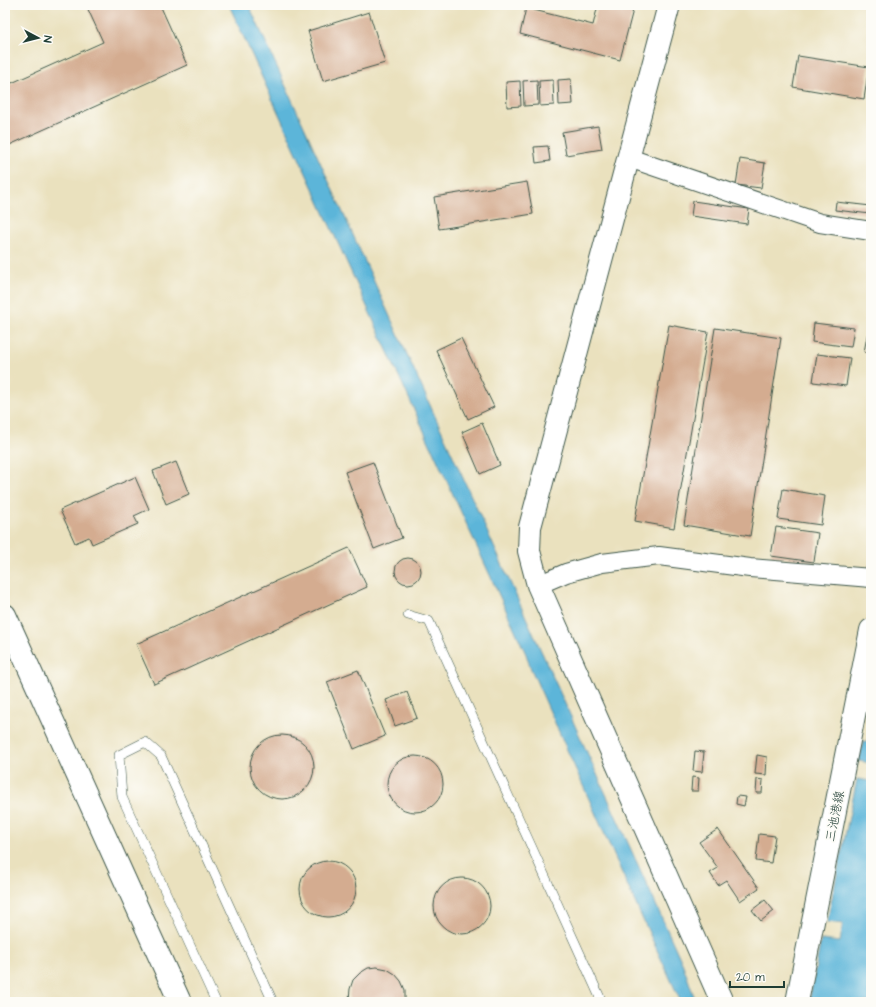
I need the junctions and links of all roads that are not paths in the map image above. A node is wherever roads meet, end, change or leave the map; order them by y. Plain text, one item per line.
1 (669, 5) edge
2 (628, 158) junction
3 (871, 231) edge
4 (871, 578) edge
5 (538, 584) junction
6 (5, 615) edge
7 (408, 615) dead end
8 (871, 630) edge
9 (180, 1002) edge
10 (216, 1002) edge
11 (273, 1002) edge
12 (602, 1002) edge
13 (722, 1002) edge
14 (797, 1002) edge

1 - 2 street
2 - 3 street
2 - 5 street
4 - 5 street
5 - 13 street
6 - 9 street
7 - 12 lane
8 - 14 street, 三池港線
10 - 11 lane

